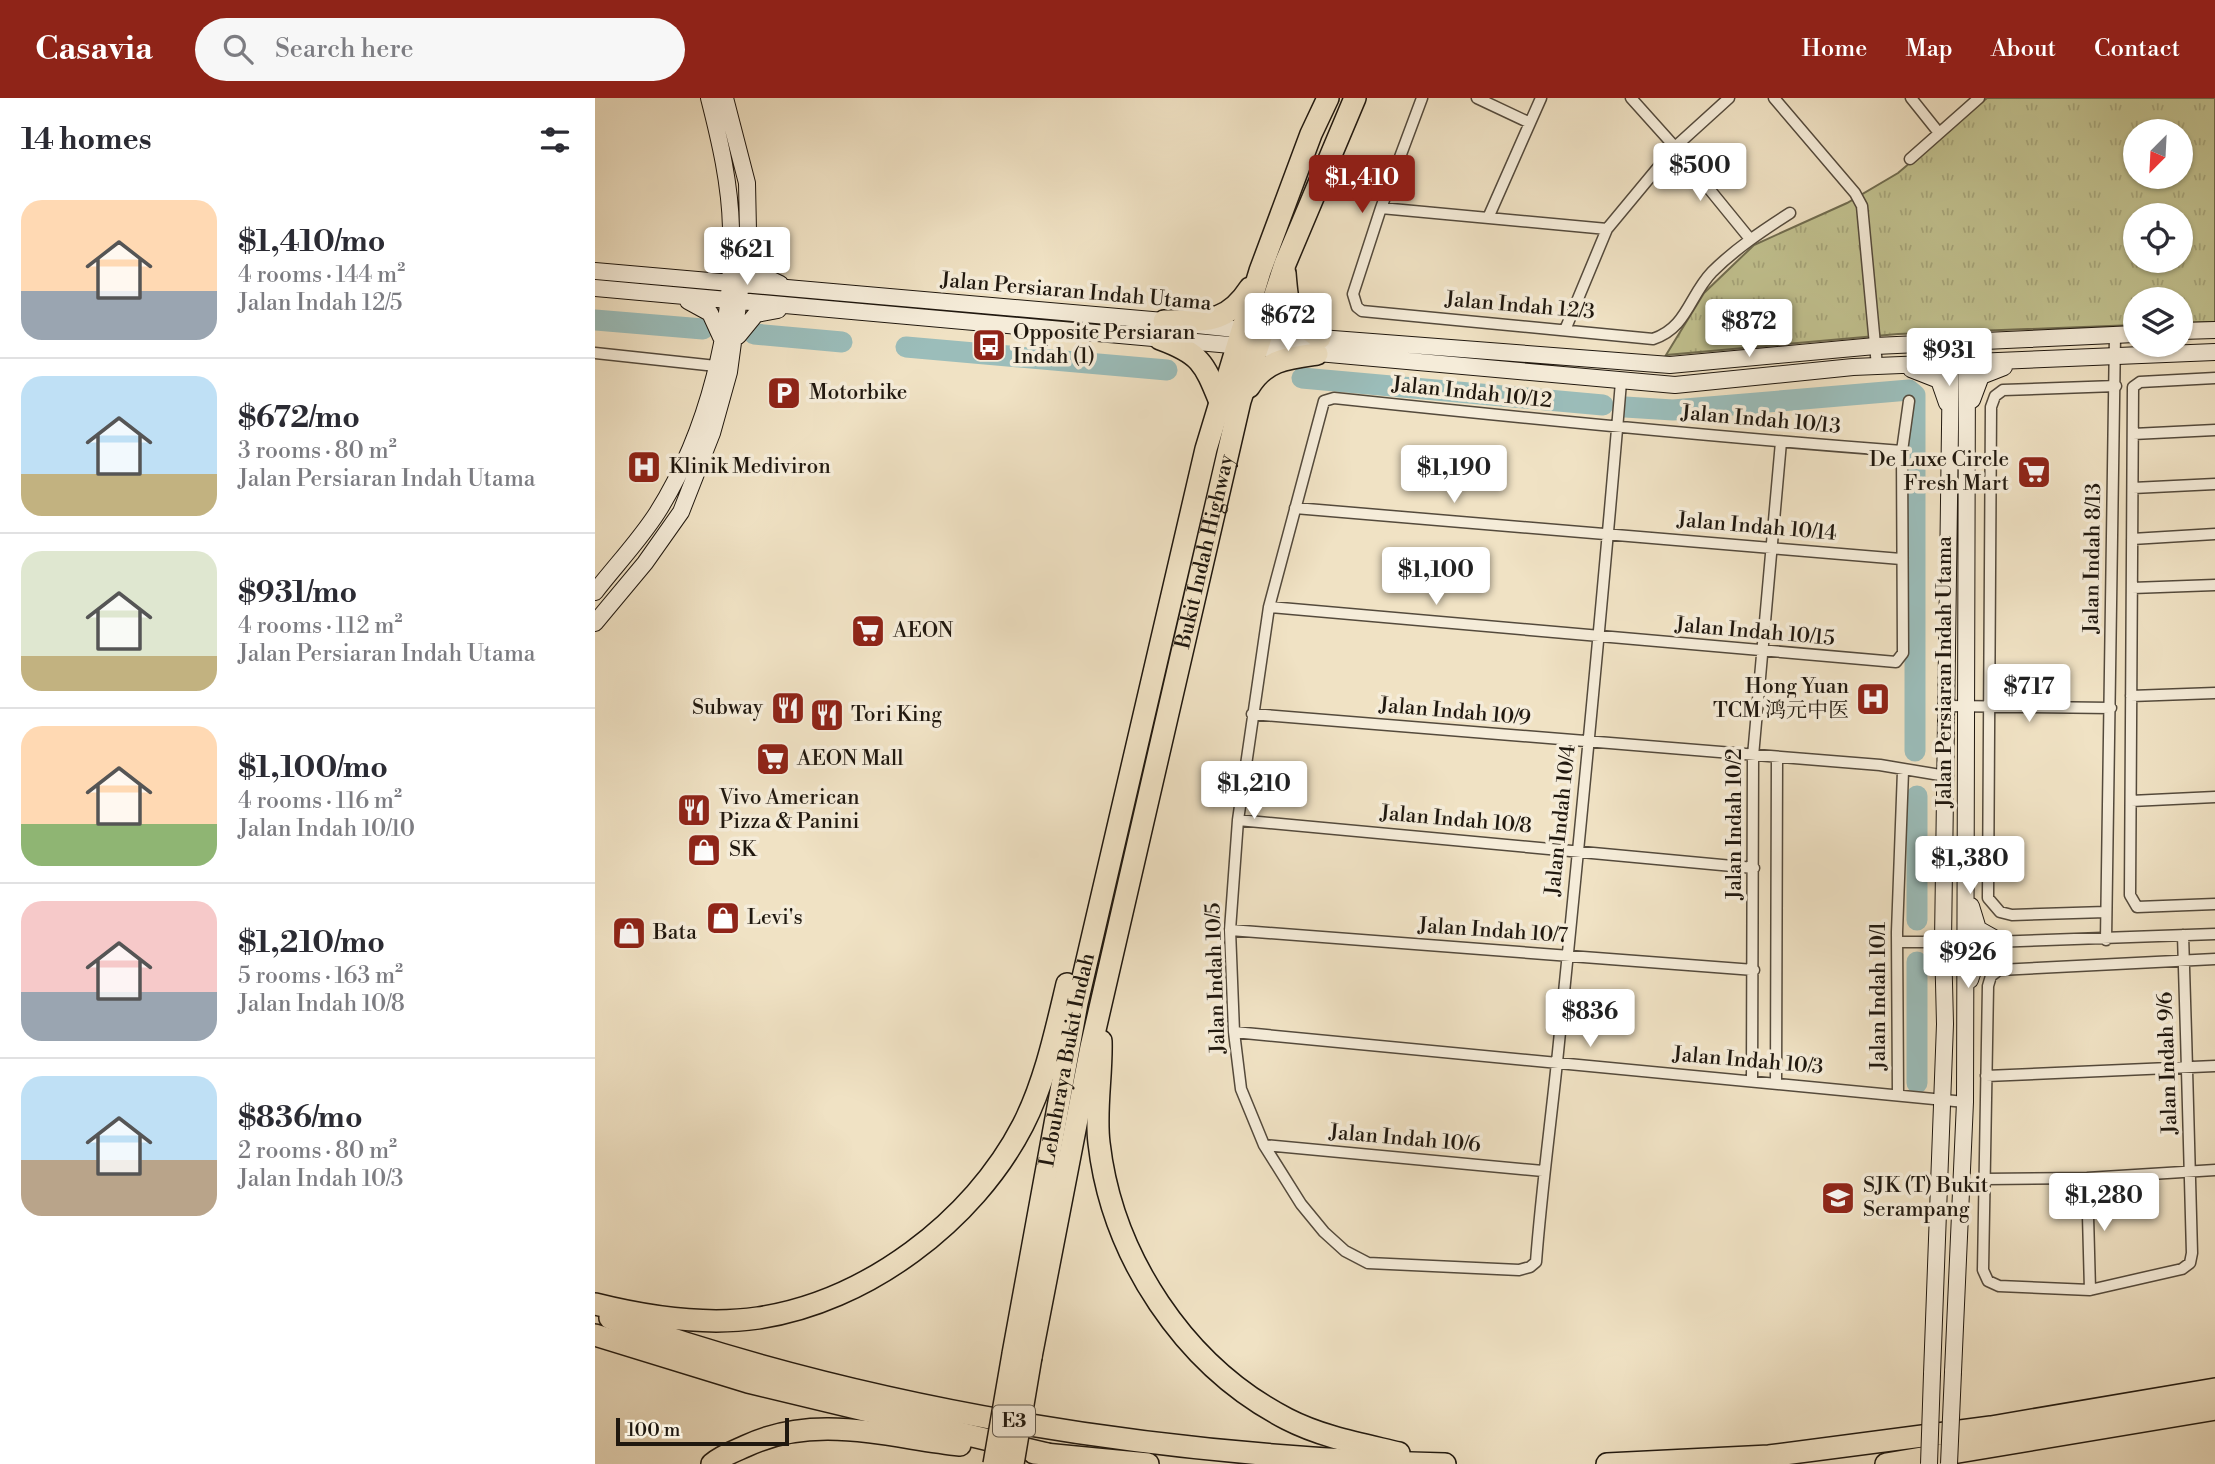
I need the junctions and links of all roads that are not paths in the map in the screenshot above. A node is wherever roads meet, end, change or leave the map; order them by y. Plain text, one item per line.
1 (709, 98) edge
2 (725, 98) edge
3 (1328, 98) edge
4 (1355, 98) edge
5 (1422, 98) edge
6 (1477, 98) edge
7 (1541, 98) edge
8 (1630, 98) edge
9 (1730, 98) edge
10 (1774, 98) edge
11 (1911, 98) edge
12 (1979, 98) edge
13 (1528, 122) junction
14 (1939, 132) junction
15 (1675, 147) junction
16 (1910, 159) dead end
17 (1381, 208) junction
18 (1790, 213) dead end
19 (1488, 218) junction
20 (1607, 229) junction
21 (740, 230) junction
22 (1750, 239) junction
23 (1285, 264) junction
24 (595, 271) edge
25 (1260, 271) junction
26 (673, 287) junction
27 (595, 288) edge
28 (801, 289) junction
29 (735, 292) junction
30 (801, 307) junction
31 (1162, 330) junction
32 (1565, 330) junction
33 (2215, 330) edge
34 (2193, 331) edge
35 (2115, 335) junction
36 (2123, 335) edge
37 (1248, 339) junction
38 (728, 340) junction
39 (1959, 342) junction
40 (1319, 346) junction
41 (1875, 346) junction
42 (2215, 352) edge
43 (595, 353) edge
44 (1529, 356) junction
45 (2116, 356) junction
46 (2026, 360) junction
47 (1959, 363) junction
48 (1670, 365) junction
49 (716, 366) junction
50 (1884, 366) junction
51 (2215, 378) edge
52 (1621, 382) junction
53 (2116, 386) junction
54 (1230, 401) junction
55 (1324, 401) joint
56 (1909, 401) dead end
57 (1968, 413) junction
58 (1950, 417) junction
59 (1617, 426) junction
60 (2215, 430) edge
61 (2133, 434) junction
62 (1781, 442) junction
63 (1902, 451) junction
64 (2215, 484) edge
65 (2133, 488) junction
66 (1295, 508) junction
67 (1609, 534) junction
68 (2215, 534) edge
69 (2132, 539) junction
70 (1772, 547) junction
71 (1901, 559) junction
72 (2215, 585) edge
73 (2132, 588) junction
74 (595, 593) edge
75 (1269, 607) junction
76 (595, 623) edge
77 (1600, 638) junction
78 (1762, 651) junction
79 (1156, 658) junction
80 (2215, 693) edge
81 (2131, 696) junction
82 (1948, 706) junction
83 (1967, 707) junction
84 (1989, 708) junction
85 (2111, 708) junction
86 (1252, 714) junction
87 (1590, 743) junction
88 (1753, 756) junction
89 (1777, 758) junction
90 (1903, 771) junction
91 (1947, 776) junction
92 (2215, 797) edge
93 (2131, 801) junction
94 (1238, 820) junction
95 (1578, 850) junction
96 (1964, 862) junction
97 (1945, 865) junction
98 (1754, 868) junction
99 (2215, 904) edge
100 (2106, 912) junction
101 (1230, 930) junction
102 (1754, 930) junction
103 (1778, 932) junction
104 (2215, 934) edge
105 (2183, 935) junction
106 (2106, 940) junction
107 (1898, 942) junction
108 (1943, 943) junction
109 (1963, 943) junction
110 (2003, 943) junction
111 (1565, 955) junction
112 (2215, 959) edge
113 (2184, 960) junction
114 (1754, 970) junction
115 (1100, 1018) junction
116 (1945, 1024) junction
117 (1964, 1025) junction
118 (1234, 1032) junction
119 (1557, 1062) junction
120 (2215, 1066) edge
121 (2187, 1067) junction
122 (1986, 1076) junction
123 (1752, 1081) junction
124 (1776, 1083) junction
125 (1898, 1094) junction
126 (1942, 1098) junction
127 (1965, 1102) junction
128 (1264, 1145) junction
129 (2215, 1170) edge
130 (1543, 1171) junction
131 (2190, 1171) junction
132 (2087, 1178) junction
133 (1985, 1179) junction
134 (1536, 1262) joint
135 (2090, 1290) junction
136 (595, 1304) edge
137 (595, 1313) edge
138 (595, 1335) edge
139 (1022, 1356) junction
140 (2215, 1389) edge
141 (2215, 1409) edge
142 (1048, 1454) junction
143 (712, 1464) edge
144 (994, 1464) edge
145 (1013, 1464) edge
146 (1148, 1464) edge
147 (1446, 1464) edge
148 (1607, 1464) edge
149 (1886, 1464) edge
150 (1929, 1464) edge
151 (1949, 1464) edge

1 - 21 main road
2 - 21 main road
3 - 25 highway, Bukit Indah Highway
4 - 23 highway, Bukit Indah Highway
5 - 17 street
6 - 13 street
7 - 13 street
8 - 15 street
9 - 15 street
10 - 41 street
11 - 14 street
12 - 14 street
13 - 19 street
14 - 16 street
15 - 20 street
15 - 22 street
17 - 19 street
17 - 32 street, Jalan Indah 12/3
18 - 22 street
19 - 20 street
20 - 32 street
21 - 26 main road
21 - 28 main road
21 - 29 main road
22 - 32 street, Jalan Indah 12/3
23 - 37 highway, Bukit Indah Highway
23 - 40 highway
24 - 26 main road, Jalan Persiaran Indah Utama
25 - 31 highway
25 - 37 highway, Bukit Indah Highway
26 - 27 main road, Jalan Persiaran Indah Utama
26 - 29 main road, Jalan Persiaran Indah Utama
26 - 38 main road
28 - 29 main road, Jalan Persiaran Indah Utama
28 - 31 main road, Jalan Persiaran Indah Utama
29 - 30 main road, Jalan Persiaran Indah Utama
29 - 38 main road
30 - 31 main road, Jalan Persiaran Indah Utama
30 - 38 main road
31 - 37 main road, Jalan Persiaran Indah Utama
31 - 54 highway
33 - 34 main road
35 - 36 main road
35 - 39 main road
35 - 45 street, Jalan Indah 8/13
37 - 40 main road, Jalan Persiaran Indah Utama
37 - 54 highway, Bukit Indah Highway
38 - 49 main road
38 - 76 main road
39 - 41 main road, Jalan Persiaran Indah Utama
39 - 47 main road, Jalan Persiaran Indah Utama
40 - 44 main road, Jalan Persiaran Indah Utama
40 - 52 main road, Jalan Persiaran Indah Utama
40 - 54 highway
41 - 48 main road, Jalan Persiaran Indah Utama
41 - 50 street
42 - 45 main road
43 - 49 street
44 - 48 main road, Jalan Persiaran Indah Utama
44 - 52 main road
45 - 46 main road
45 - 53 street, Jalan Indah 8/13
46 - 47 main road
46 - 57 main road
47 - 50 main road, Jalan Persiaran Indah Utama
47 - 57 main road, Jalan Persiaran Indah Utama
47 - 58 main road, Jalan Persiaran Indah Utama
48 - 52 main road
49 - 74 main road
50 - 52 main road, Jalan Persiaran Indah Utama
50 - 58 main road
51 - 61 street
52 - 59 street, Jalan Indah 10/4
53 - 84 street
53 - 85 street, Jalan Indah 8/13
54 - 79 highway, Bukit Indah Highway
54 - 115 highway, Bukit Indah Highway
55 - 59 street, Jalan Indah 10/12
55 - 66 street, Jalan Indah 10/5
56 - 63 street
57 - 83 main road, Jalan Persiaran Indah Utama
58 - 82 main road, Jalan Persiaran Indah Utama
59 - 62 street, Jalan Indah 10/13
59 - 67 street, Jalan Indah 10/4
60 - 61 street
61 - 65 street
62 - 63 street, Jalan Indah 10/13
62 - 70 street, Jalan Indah 10/2
63 - 71 street
64 - 65 street
65 - 69 street
66 - 67 street, Jalan Indah 10/14
66 - 75 street, Jalan Indah 10/5
67 - 70 street, Jalan Indah 10/14
67 - 77 street, Jalan Indah 10/4
68 - 69 street
69 - 73 street
70 - 71 street, Jalan Indah 10/14
70 - 78 street, Jalan Indah 10/2
71 - 78 street, Jalan Indah 10/15
72 - 73 street
73 - 81 street
75 - 77 street, Jalan Indah 10/15
75 - 86 street, Jalan Indah 10/5
77 - 78 street, Jalan Indah 10/15
77 - 87 street, Jalan Indah 10/4
78 - 88 street, Jalan Indah 10/2
79 - 136 highway
79 - 139 highway, Lebuhraya Bukit Indah
80 - 81 street
81 - 93 street
82 - 83 street
82 - 91 main road, Jalan Persiaran Indah Utama
83 - 84 street
83 - 96 main road, Jalan Persiaran Indah Utama
84 - 85 street
84 - 100 street
85 - 100 street, Jalan Indah 8/13
86 - 87 street, Jalan Indah 10/9
86 - 94 street, Jalan Indah 10/5
87 - 88 street, Jalan Indah 10/9
87 - 95 street, Jalan Indah 10/4
88 - 89 street, Jalan Indah 10/9
88 - 98 street, Jalan Indah 10/2
89 - 90 street, Jalan Indah 10/9
89 - 103 street
90 - 91 street, Jalan Indah 10/9
90 - 107 street, Jalan Indah 10/1
91 - 97 main road, Jalan Persiaran Indah Utama
92 - 93 street
93 - 99 street
94 - 95 street, Jalan Indah 10/8
94 - 101 street, Jalan Indah 10/5
95 - 98 street, Jalan Indah 10/8
95 - 111 street, Jalan Indah 10/4
96 - 109 main road, Jalan Persiaran Indah Utama
96 - 110 main road
97 - 108 main road, Jalan Persiaran Indah Utama
97 - 109 main road
98 - 102 street, Jalan Indah 10/2
100 - 106 street, Jalan Indah 8/13
101 - 111 street, Jalan Indah 10/7
101 - 118 street, Jalan Indah 10/5
102 - 103 street
102 - 114 street, Jalan Indah 10/2
103 - 124 street
104 - 105 street
105 - 106 street
105 - 113 street, Jalan Indah 9/6
106 - 110 street
107 - 108 street
107 - 125 street, Jalan Indah 10/1
108 - 116 main road, Jalan Persiaran Indah Utama
109 - 110 street
109 - 116 main road
109 - 117 main road, Jalan Persiaran Indah Utama
110 - 117 main road
111 - 114 street, Jalan Indah 10/7
111 - 119 street, Jalan Indah 10/4
112 - 113 street
113 - 121 street, Jalan Indah 9/6
113 - 122 street
114 - 123 street, Jalan Indah 10/2
115 - 139 highway, Lebuhraya Bukit Indah
115 - 147 highway
116 - 126 main road, Jalan Persiaran Indah Utama
117 - 127 main road, Jalan Persiaran Indah Utama
118 - 119 street, Jalan Indah 10/3
118 - 128 street, Jalan Indah 10/5
119 - 123 street, Jalan Indah 10/3
119 - 130 street, Jalan Indah 10/4
120 - 121 street
121 - 122 street
121 - 131 street, Jalan Indah 9/6
122 - 133 street
123 - 124 street, Jalan Indah 10/3
124 - 125 street, Jalan Indah 10/3
125 - 126 street, Jalan Indah 10/3
126 - 127 street, Jalan Indah 10/3
126 - 150 main road, Jalan Persiaran Indah Utama, bridge
127 - 151 main road, Jalan Persiaran Indah Utama, bridge
128 - 130 street, Jalan Indah 10/6
128 - 134 street, Jalan Indah 10/5
129 - 131 street
130 - 134 street, Jalan Indah 10/4
131 - 132 street
131 - 135 street, Jalan Indah 9/6
132 - 133 street
132 - 135 street
133 - 135 street, Jalan Indah 9/6
137 - 147 highway, E3
138 - 142 highway, E3
139 - 144 highway, Lebuhraya Bukit Indah, bridge
139 - 145 highway, Lebuhraya Bukit Indah, bridge
140 - 148 highway
141 - 149 highway
142 - 143 highway
142 - 146 highway, E3

